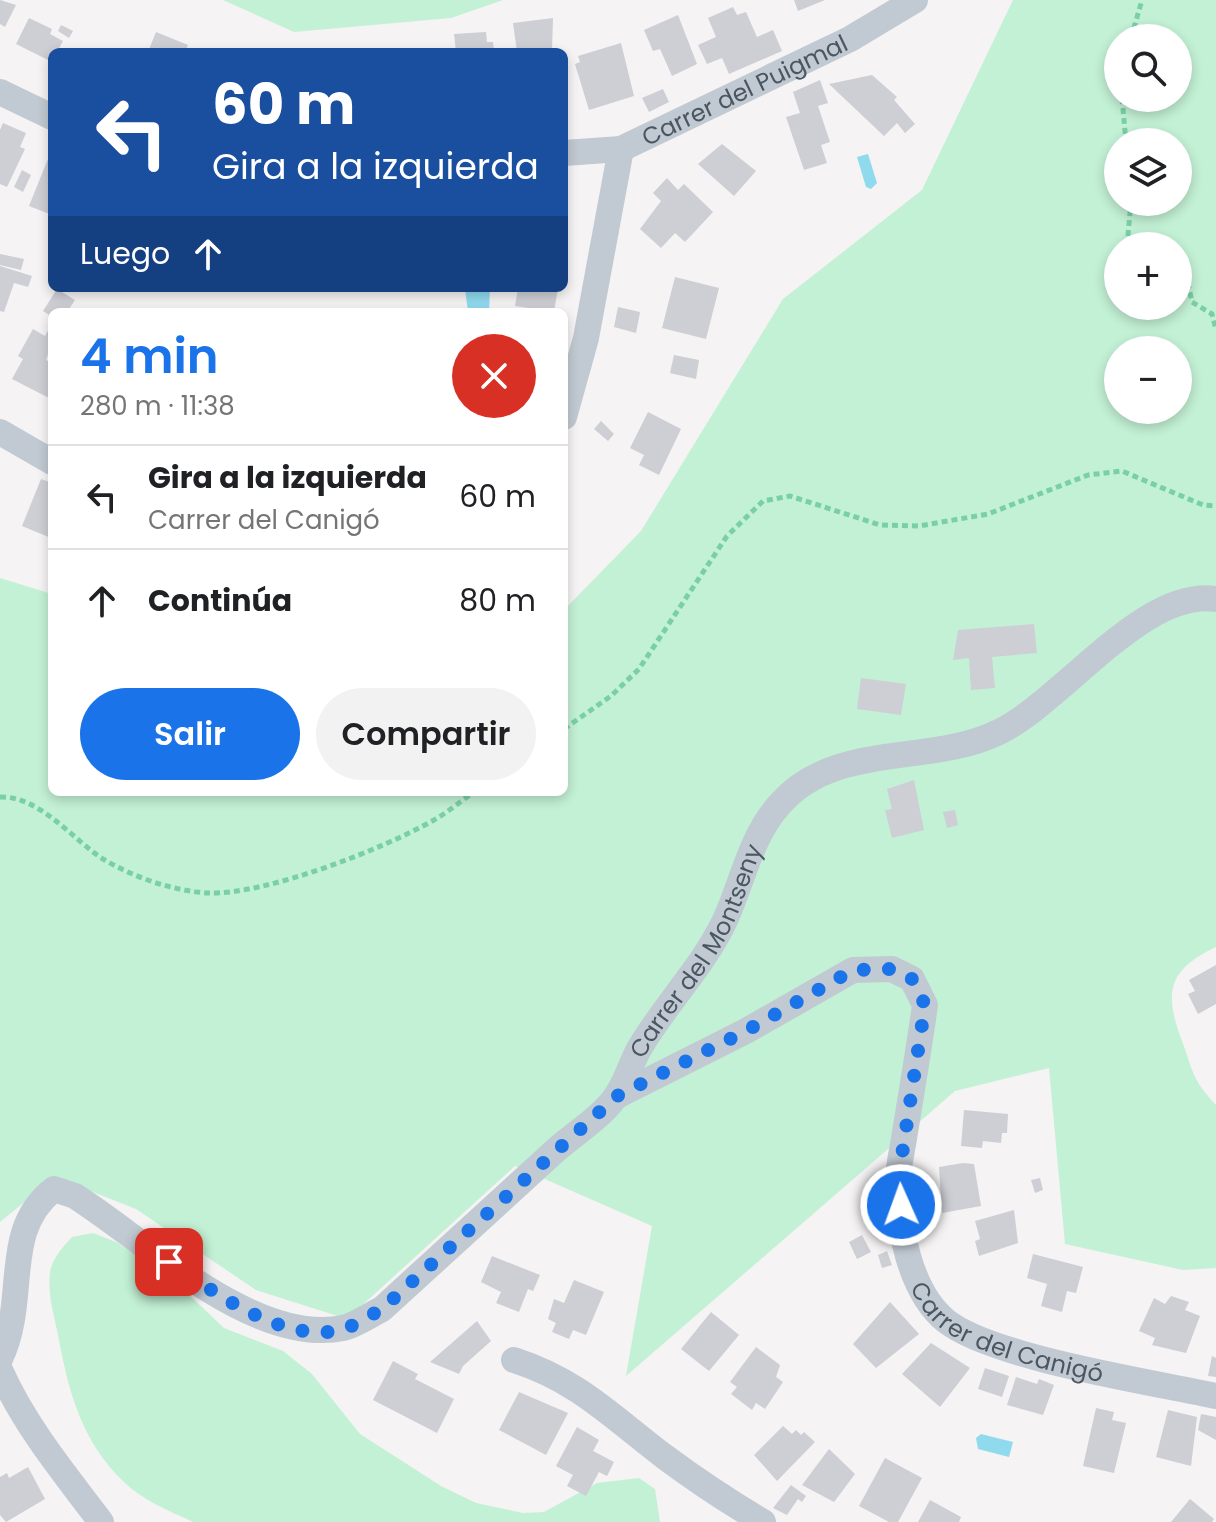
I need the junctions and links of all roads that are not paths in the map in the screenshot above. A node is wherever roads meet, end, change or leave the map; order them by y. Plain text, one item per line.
1 (915, 0) edge
2 (0, 92) edge
3 (48, 115) edge
4 (621, 149) junction
5 (568, 153) edge
6 (568, 403) edge
7 (0, 432) edge
8 (48, 460) edge
9 (1216, 599) edge
10 (617, 1096) junction
11 (0, 1359) edge
12 (514, 1360) dead end
13 (0, 1370) edge
14 (1216, 1396) edge
15 (101, 1522) edge
16 (763, 1522) edge

1 - 4 street, Carrer del Puigmal
2 - 3 street
4 - 5 street, Carrer del Puigmal
4 - 6 street
7 - 8 street
9 - 10 street, Carrer del Montseny
10 - 11 street, Carrer del Montseny
10 - 14 street, Carrer del Canigó
12 - 16 street
13 - 15 street

